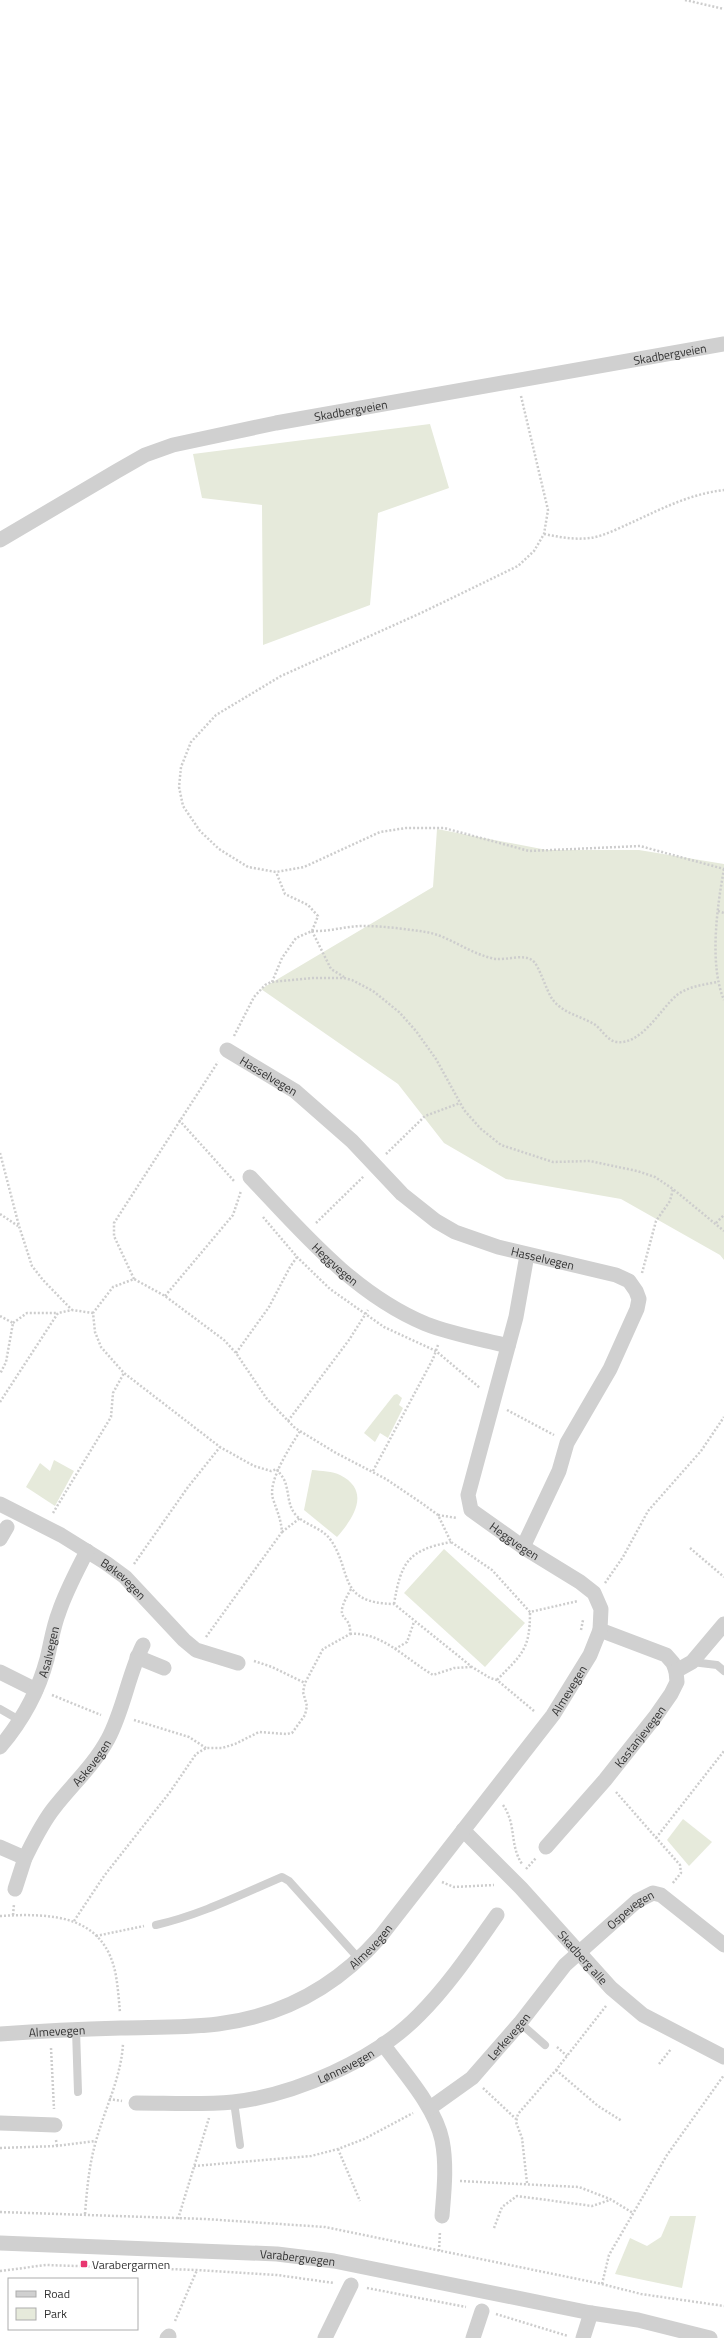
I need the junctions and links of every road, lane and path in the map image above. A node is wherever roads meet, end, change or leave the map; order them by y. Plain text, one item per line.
1 (685, 0) edge
2 (724, 9) edge
3 (724, 344) edge
4 (517, 380) junction
5 (724, 490) edge
6 (544, 534) junction
7 (0, 540) edge
8 (724, 869) edge
9 (276, 872) junction
10 (718, 911) junction
11 (724, 913) edge
12 (312, 931) junction
13 (344, 978) junction
14 (271, 982) junction
15 (717, 982) junction
16 (724, 1000) edge
17 (227, 1050) junction
18 (0, 1153) edge
19 (250, 1178) joint
20 (673, 1189) junction
21 (0, 1214) edge
22 (724, 1215) edge
23 (716, 1223) junction
24 (19, 1226) junction
25 (724, 1231) edge
26 (527, 1255) junction
27 (297, 1257) dead end
28 (134, 1279) junction
29 (636, 1291) junction
30 (165, 1296) junction
31 (376, 1298) junction
32 (72, 1310) junction
33 (58, 1313) junction
34 (93, 1313) junction
35 (0, 1316) edge
36 (13, 1323) junction
37 (444, 1330) junction
38 (508, 1346) junction
39 (236, 1354) junction
40 (124, 1373) junction
41 (0, 1374) edge
42 (494, 1400) junction
43 (0, 1402) edge
44 (724, 1417) edge
45 (288, 1421) junction
46 (300, 1431) junction
47 (567, 1443) junction
48 (220, 1446) junction
49 (277, 1469) junction
50 (373, 1471) junction
51 (0, 1504) edge
52 (300, 1518) junction
53 (44, 1528) junction
54 (282, 1532) junction
55 (451, 1542) junction
56 (523, 1547) junction
57 (690, 1548) dead end
58 (87, 1551) junction
59 (125, 1577) junction
60 (724, 1577) edge
61 (351, 1589) junction
62 (594, 1593) junction
63 (394, 1604) junction
64 (530, 1612) junction
65 (584, 1615) dead end
66 (414, 1622) junction
67 (724, 1624) edge
68 (600, 1630) junction
69 (350, 1634) junction
70 (580, 1634) dead end
71 (394, 1649) junction
72 (196, 1650) junction
73 (692, 1662) junction
74 (238, 1663) joint
75 (472, 1667) junction
76 (164, 1668) dead end
77 (676, 1671) junction
78 (724, 1671) edge
79 (0, 1672) edge
80 (497, 1680) junction
81 (305, 1683) junction
82 (36, 1690) junction
83 (538, 1704) dead end
84 (0, 1709) edge
85 (534, 1711) junction
86 (530, 1716) dead end
87 (21, 1721) junction
88 (0, 1747) edge
89 (724, 1751) edge
90 (605, 1780) junction
91 (463, 1830) junction
92 (656, 1838) junction
93 (0, 1847) edge
94 (546, 1847) dead end
95 (25, 1858) junction
96 (15, 1889) dead end
97 (661, 1895) junction
98 (497, 1915) dead end
99 (74, 1921) dead end
100 (156, 1925) joint
101 (96, 1936) dead end
102 (724, 1945) edge
103 (578, 1953) junction
104 (360, 1960) junction
105 (606, 2006) dead end
106 (126, 2010) dead end
107 (114, 2011) dead end
108 (520, 2023) junction
109 (76, 2030) junction
110 (0, 2034) edge
111 (383, 2044) junction
112 (545, 2045) dead end
113 (51, 2048) dead end
114 (671, 2049) dead end
115 (724, 2057) edge
116 (659, 2064) dead end
117 (556, 2070) junction
118 (724, 2075) edge
119 (472, 2078) junction
120 (78, 2092) dead end
121 (234, 2102) junction
122 (213, 2103) junction
123 (136, 2104) dead end
124 (430, 2108) junction
125 (413, 2111) dead end
126 (516, 2119) junction
127 (622, 2121) dead end
128 (0, 2123) edge
129 (55, 2125) junction
130 (95, 2141) dead end
131 (240, 2145) dead end
132 (56, 2146) junction
133 (0, 2148) edge
134 (338, 2149) junction
135 (194, 2166) junction
136 (445, 2180) junction
137 (527, 2184) junction
138 (610, 2199) junction
139 (360, 2201) dead end
140 (0, 2212) edge
141 (633, 2213) junction
142 (442, 2216) dead end
143 (178, 2219) junction
144 (494, 2228) dead end
145 (0, 2243) edge
146 (0, 2270) edge
147 (197, 2270) junction
148 (602, 2284) junction
149 (352, 2285) junction
150 (724, 2306) edge
151 (482, 2310) junction
152 (591, 2313) junction
153 (168, 2337) edge
154 (325, 2338) edge
155 (473, 2338) edge
156 (572, 2338) edge
157 (584, 2338) edge
158 (710, 2338) edge

1 - 2 path
3 - 4 street, Skadbergveien
4 - 6 path
4 - 7 street, Skadbergveien
5 - 6 path
6 - 9 path
8 - 9 path
8 - 10 path
9 - 12 path
10 - 11 path
10 - 15 path
12 - 13 path
12 - 14 path
12 - 15 path
13 - 14 path
13 - 20 path
14 - 17 path
15 - 16 path
17 - 26 street, Hasselvegen
17 - 28 path
18 - 24 path
19 - 30 path
19 - 31 street, Heggvegen
20 - 23 path
20 - 29 path
21 - 24 path
22 - 23 path
23 - 25 path
24 - 32 path
26 - 29 street, Hasselvegen
26 - 38 street, Heggvegen
27 - 39 path
28 - 30 path
28 - 34 path
29 - 47 street
30 - 39 path
31 - 37 street, Heggvegen
31 - 45 path
32 - 33 path
32 - 34 path
33 - 36 path
33 - 43 path
34 - 40 path
35 - 36 path
36 - 41 path
37 - 38 street, Heggvegen
37 - 50 path
38 - 42 street, Heggvegen
39 - 45 path
40 - 48 path
40 - 53 path
42 - 47 path
42 - 56 street, Heggvegen
44 - 62 path
45 - 46 path
46 - 49 path
46 - 50 path
47 - 56 street
48 - 49 path
48 - 59 path
49 - 52 path
49 - 54 path
50 - 55 path
51 - 53 street, Bøkevegen
52 - 54 path
52 - 61 path
53 - 58 street, Bøkevegen
54 - 72 path
55 - 63 path
55 - 64 path
56 - 62 street, Heggvegen
57 - 60 path
58 - 59 street, Bøkevegen
58 - 82 street, Asalvegen
59 - 72 street, Bøkevegen
61 - 63 path
61 - 69 path
62 - 64 path
62 - 68 street
63 - 66 path
64 - 80 path
65 - 70 path
66 - 71 path
66 - 75 path
67 - 73 street
68 - 77 street
68 - 91 street, Almevegen
69 - 71 path
69 - 81 path
71 - 75 path
72 - 74 street, Bøkevegen
73 - 77 street
73 - 78 lane
74 - 81 path
75 - 80 path
76 - 95 street, Askevegen
77 - 90 street, Kastanjevegen
79 - 82 street
80 - 85 path
81 - 99 path
82 - 87 street, Asalvegen
83 - 85 path
84 - 87 lane
85 - 86 path
87 - 88 street, Asalvegen
89 - 92 path
90 - 92 path
90 - 94 street, Kastanjevegen
91 - 103 street, Skadberg alle
91 - 104 street, Almevegen
92 - 97 path
93 - 95 street
95 - 96 street, Askevegen
97 - 102 street, Ospevegen
97 - 103 street, Ospevegen
98 - 111 street, Lønnevegen
100 - 101 path
100 - 104 lane
103 - 108 street, Lerkevegen
103 - 115 street, Skadberg alle
104 - 109 street, Almevegen
105 - 117 path
106 - 107 path
108 - 112 lane
108 - 119 street, Lerkevegen
109 - 110 street, Almevegen
109 - 120 lane
111 - 121 street, Lønnevegen
111 - 124 street
113 - 129 path
114 - 116 path
117 - 126 path
117 - 127 path
118 - 141 path
119 - 124 street, Lerkevegen
119 - 126 path
121 - 122 street, Lønnevegen
121 - 131 lane
122 - 123 street, Lønnevegen
122 - 135 path
124 - 136 street
125 - 134 path
126 - 137 path
128 - 129 street
129 - 132 path
130 - 132 path
132 - 133 path
134 - 135 path
134 - 139 path
135 - 143 path
136 - 137 path
136 - 142 street
137 - 138 path
138 - 141 path
138 - 144 path
140 - 143 path
141 - 148 path
143 - 148 path
145 - 152 street, Varabergvegen
146 - 147 path
147 - 149 path
147 - 153 path
148 - 150 path
149 - 151 path
149 - 154 street
151 - 155 street
151 - 156 path
152 - 157 street
152 - 158 street, Varabergvegen

